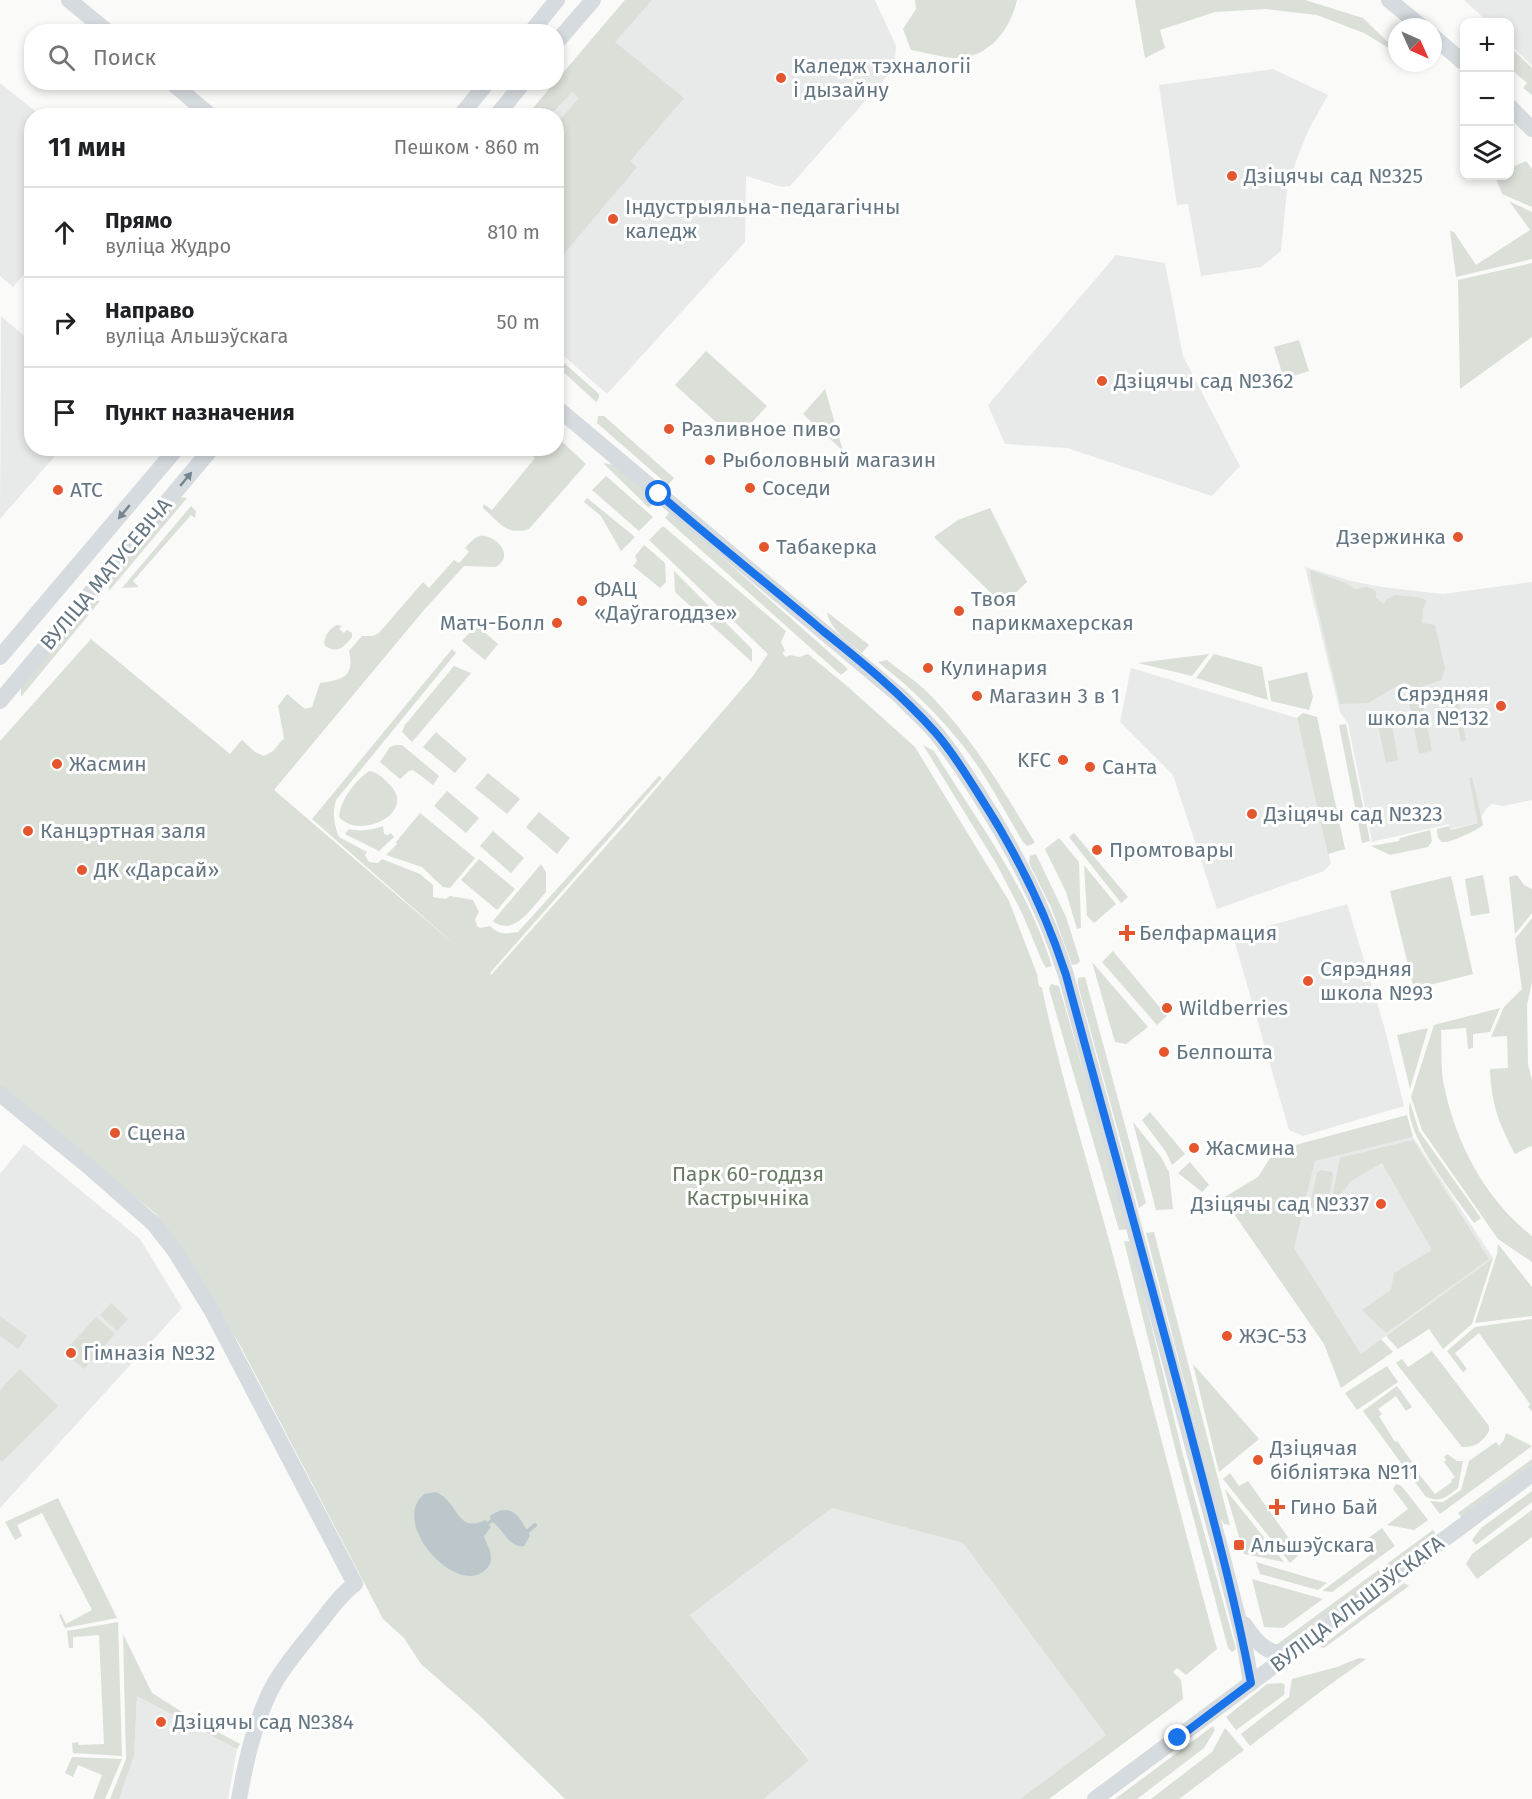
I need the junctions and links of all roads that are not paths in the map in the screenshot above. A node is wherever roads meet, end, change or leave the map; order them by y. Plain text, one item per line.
1 (69, 0) edge
2 (557, 0) edge
3 (593, 0) edge
4 (1389, 0) edge
5 (1411, 18) edge
6 (98, 24) edge
7 (538, 24) edge
8 (564, 34) edge
9 (1442, 44) edge
10 (1460, 60) edge
11 (180, 90) edge
12 (481, 90) edge
13 (517, 90) edge
14 (202, 108) edge
15 (467, 108) edge
16 (503, 108) edge
17 (1514, 112) edge
18 (1532, 129) edge
19 (564, 413) edge
20 (170, 456) edge
21 (205, 456) edge
22 (0, 657) edge
23 (0, 701) edge
24 (0, 1094) edge
25 (1532, 1474) edge
26 (1237, 1614) junction
27 (1302, 1644) junction
28 (1251, 1683) junction
29 (239, 1799) edge
30 (1095, 1799) edge

1 - 6 main road
2 - 7 main road
3 - 8 main road
4 - 5 main road
9 - 10 main road
11 - 14 main road
12 - 15 main road
13 - 16 main road
17 - 18 main road
19 - 26 main road
20 -> 22 main road, ВУЛІЦА МАТУСЕВІЧА
23 -> 21 main road, ВУЛІЦА МАТУСЕВІЧА
24 - 29 main road
25 - 27 main road, ВУЛІЦА АЛЬШЭЎСКАГА
26 - 27 main road
26 - 28 main road
27 - 28 main road, ВУЛІЦА АЛЬШЭЎСКАГА
28 - 30 main road, ВУЛІЦА АЛЬШЭЎСКАГА

